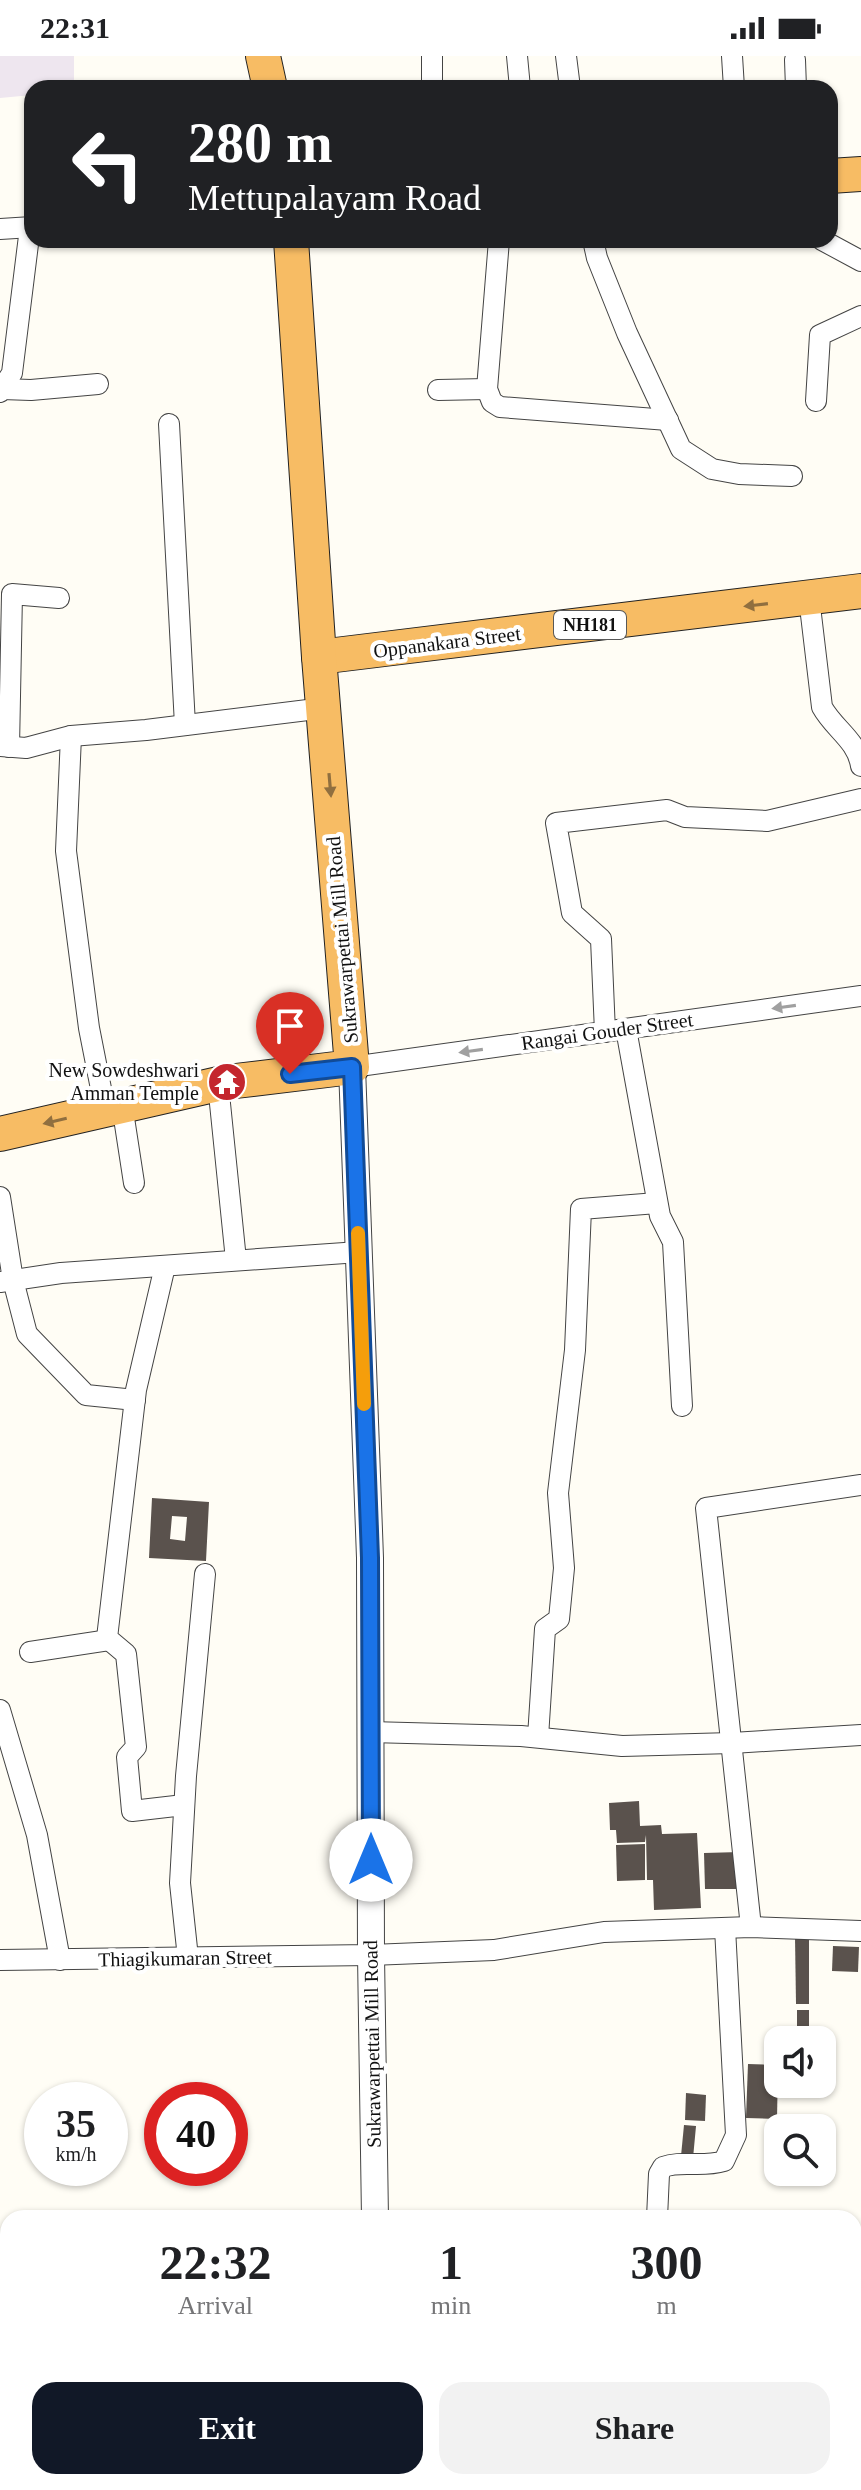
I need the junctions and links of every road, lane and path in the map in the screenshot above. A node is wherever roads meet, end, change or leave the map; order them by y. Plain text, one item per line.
1 (263, 56) edge
2 (432, 56) edge
3 (517, 56) edge
4 (566, 56) edge
5 (732, 56) edge
6 (795, 60) dead end
7 (268, 80) edge
8 (432, 80) edge
9 (519, 80) edge
10 (569, 80) edge
11 (734, 80) edge
12 (796, 80) edge
13 (861, 174) edge
14 (838, 175) edge
15 (24, 228) edge
16 (0, 229) edge
17 (28, 248) edge
18 (292, 248) edge
19 (498, 248) edge
20 (595, 248) edge
21 (837, 248) edge
22 (861, 261) edge
23 (861, 316) edge
24 (98, 384) dead end
25 (487, 389) junction
26 (438, 390) dead end
27 (1, 391) edge
28 (816, 401) dead end
29 (668, 420) junction
30 (169, 424) dead end
31 (792, 476) dead end
32 (861, 591) edge
33 (59, 598) dead end
34 (809, 598) junction
35 (319, 657) junction
36 (324, 708) junction
37 (185, 725) junction
38 (71, 736) junction
39 (4, 747) edge
40 (861, 766) edge
41 (861, 799) edge
42 (861, 996) edge
43 (615, 1030) junction
44 (352, 1067) junction
45 (218, 1084) junction
46 (114, 1107) junction
47 (0, 1134) edge
48 (134, 1183) dead end
49 (0, 1197) edge
50 (657, 1203) junction
51 (359, 1252) junction
52 (236, 1260) junction
53 (165, 1266) junction
54 (7, 1281) edge
55 (135, 1400) junction
56 (682, 1406) dead end
57 (861, 1485) edge
58 (205, 1574) dead end
59 (109, 1640) junction
60 (30, 1652) dead end
61 (0, 1710) edge
62 (370, 1732) junction
63 (861, 1735) edge
64 (538, 1737) junction
65 (732, 1743) junction
66 (184, 1805) junction
67 (751, 1927) junction
68 (725, 1928) junction
69 (861, 1931) edge
70 (371, 1955) junction
71 (188, 1958) junction
72 (0, 1960) edge
73 (60, 1960) junction
74 (375, 2210) edge
75 (657, 2210) edge

1 - 7 highway
2 - 8 street
3 - 9 street
4 - 10 street
5 - 11 street
6 - 12 street
13 - 14 highway
15 - 16 street
17 - 27 street
18 - 35 highway, Sukrawarpettai Mill Road
19 - 25 street
20 - 29 street
21 - 22 street
23 - 28 street
24 - 27 street
25 - 26 street
25 - 29 street
29 - 31 street
30 - 37 street
32 - 34 highway, Oppanakara Street / NH181
33 - 39 street
34 -> 35 highway, Oppanakara Street / NH181
34 - 40 street
35 - 36 highway, Sukrawarpettai Mill Road
36 - 37 street
36 -> 44 highway, Sukrawarpettai Mill Road
37 - 38 street
38 - 39 street
38 - 46 street
41 - 43 street
42 -> 43 street, Rangai Gouder Street
43 -> 44 street, Rangai Gouder Street
43 - 50 street
44 - 45 highway
44 - 51 street, Sukrawarpettai Mill Road
45 - 46 highway
45 - 52 street
46 -> 47 highway
46 - 48 street
49 - 54 street
50 - 56 street
50 - 64 street
51 - 52 street
51 - 62 street, Sukrawarpettai Mill Road
52 - 53 street
53 - 54 street
53 - 55 street
54 - 55 street
55 - 59 street
57 - 65 street
58 - 66 street
59 - 60 street
59 - 66 street
61 - 73 street
62 - 64 street
62 - 70 street, Sukrawarpettai Mill Road
63 - 65 street
64 - 65 street
65 - 67 street
66 - 71 street
67 - 68 street, Thiagikumaran Street
67 - 69 street, Thiagikumaran Street
68 - 70 street, Thiagikumaran Street
68 - 75 street
70 - 71 street, Thiagikumaran Street
70 - 74 street, Sukrawarpettai Mill Road
71 - 73 street, Thiagikumaran Street
72 - 73 street, Thiagikumaran Street

